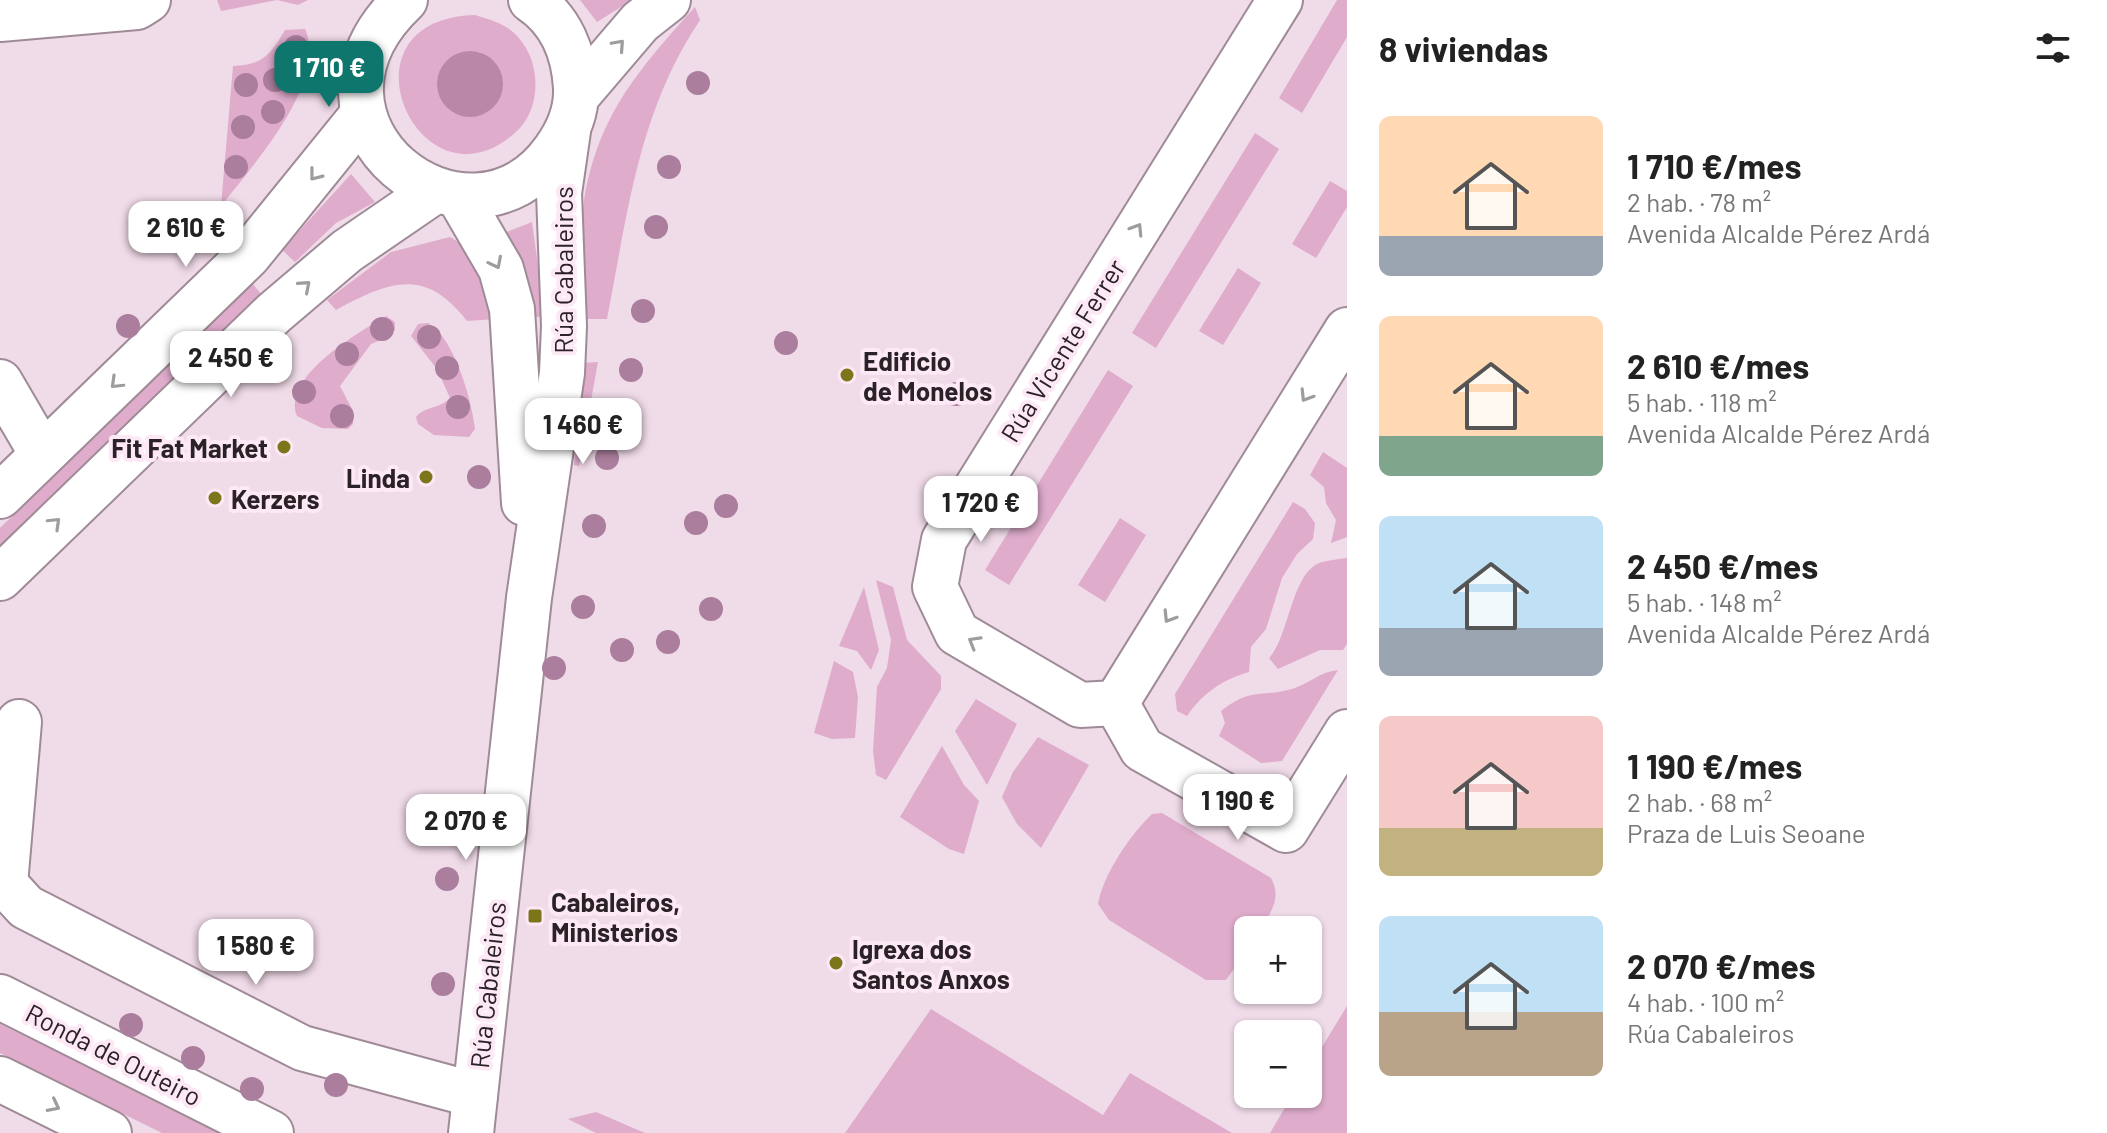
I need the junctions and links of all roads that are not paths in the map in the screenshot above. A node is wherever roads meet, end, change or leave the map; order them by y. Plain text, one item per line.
1 (148, 0) edge
2 (531, 0) edge
3 (668, 0) edge
4 (1280, 0) edge
5 (389, 8) edge
6 (0, 19) edge
7 (363, 114) junction
8 (572, 114) junction
9 (447, 193) junction
10 (1347, 330) edge
11 (0, 382) edge
12 (42, 454) junction
13 (0, 496) edge
14 (0, 578) edge
15 (529, 598) junction
16 (1116, 703) junction
17 (19, 722) dead end
18 (1347, 732) edge
19 (0, 997) edge
20 (0, 1079) edge
21 (473, 1114) edge
22 (109, 1133) edge
23 (271, 1133) edge

1 - 6 street
2 - 8 street, Rúa Cabaleiros
8 -> 3 street
16 -> 4 street, Rúa Vicente Ferrer
5 - 7 street
7 - 9 street
7 -> 12 street
8 - 9 street
8 - 15 street, Rúa Cabaleiros
14 -> 9 street
9 -> 15 street, Rúa Cabaleiros
10 -> 16 street
11 - 12 street
12 - 13 street
15 - 21 street, Rúa Cabaleiros
16 - 18 street
17 - 21 street
19 - 23 street, Ronda de Outeiro
20 -> 22 street

